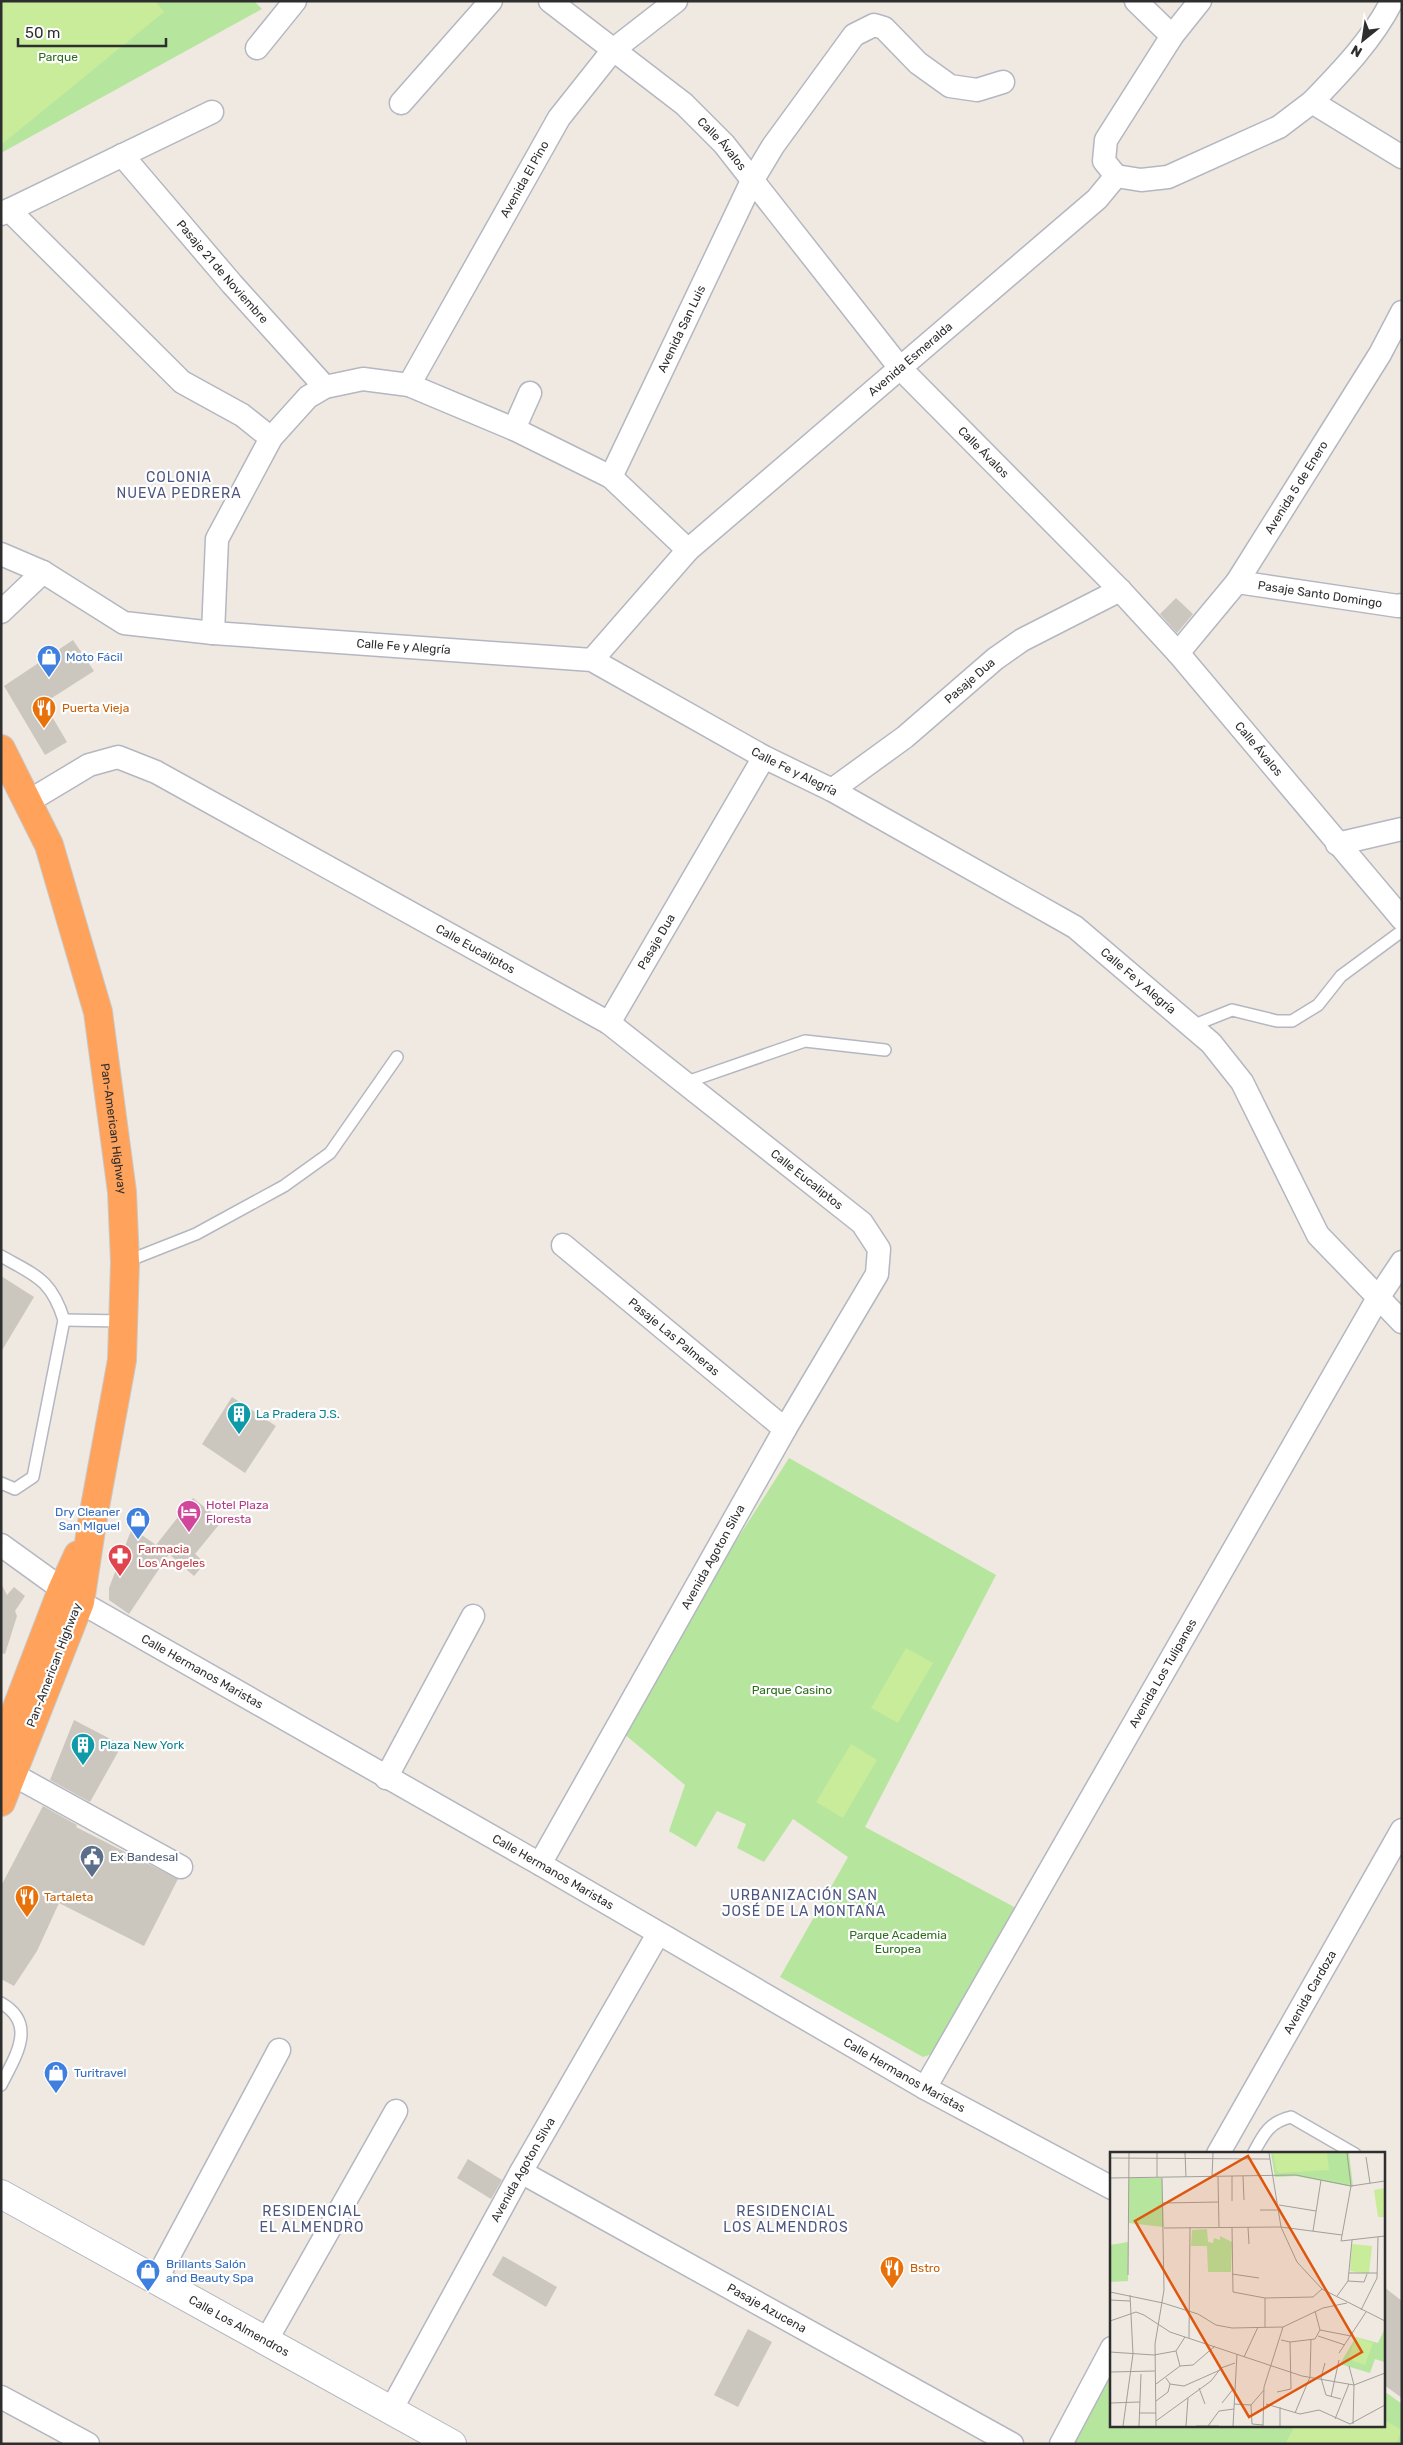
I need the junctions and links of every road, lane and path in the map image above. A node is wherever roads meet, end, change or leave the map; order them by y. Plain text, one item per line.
1 (295, 1) edge
2 (491, 1) edge
3 (550, 1) edge
4 (676, 1) edge
5 (1136, 1) edge
6 (1200, 1) edge
7 (1392, 1) edge
8 (1172, 36) junction
9 (257, 48) dead end
10 (613, 50) junction
11 (1003, 82) dead end
12 (1312, 102) junction
13 (401, 103) dead end
14 (212, 112) dead end
15 (122, 156) junction
16 (1402, 157) edge
17 (1116, 176) junction
18 (752, 181) junction
19 (5, 212) edge
20 (1402, 312) edge
21 (1380, 354) junction
22 (1402, 354) edge
23 (900, 368) junction
24 (409, 385) junction
25 (325, 387) junction
26 (530, 393) dead end
27 (514, 429) junction
28 (271, 438) junction
29 (611, 477) junction
30 (688, 550) junction
31 (1, 554) edge
32 (43, 572) junction
33 (1236, 582) junction
34 (1120, 590) junction
35 (1402, 605) edge
36 (1, 612) edge
37 (213, 633) junction
38 (1178, 653) junction
39 (592, 660) junction
40 (1, 749) edge
41 (764, 757) junction
42 (832, 790) junction
43 (29, 801) junction
44 (1402, 829) edge
45 (1337, 844) junction
46 (1402, 919) edge
47 (1402, 931) edge
48 (609, 1023) junction
49 (1192, 1026) junction
50 (884, 1050) dead end
51 (397, 1057) dead end
52 (684, 1083) junction
53 (563, 1245) dead end
54 (879, 1250) joint
55 (1, 1256) edge
56 (125, 1262) junction
57 (1402, 1262) edge
58 (1393, 1312) edge
59 (64, 1320) junction
60 (123, 1321) junction
61 (785, 1429) junction
62 (1, 1484) edge
63 (1, 1545) edge
64 (71, 1596) junction
65 (473, 1616) dead end
66 (1, 1748) edge
67 (12, 1774) junction
68 (386, 1778) junction
69 (1, 1802) edge
70 (1402, 1830) edge
71 (540, 1864) junction
72 (181, 1867) dead end
73 (658, 1934) junction
74 (1, 2003) edge
75 (279, 2050) dead end
76 (1, 2085) edge
77 (925, 2088) junction
78 (396, 2111) dead end
79 (1219, 2152) edge
80 (1254, 2152) edge
81 (1352, 2152) edge
82 (521, 2172) junction
83 (1110, 2187) edge
84 (1, 2194) edge
85 (156, 2280) junction
86 (266, 2341) junction
87 (1110, 2352) edge
88 (1, 2397) edge
89 (391, 2410) junction
90 (81, 2442) edge
91 (449, 2443) edge
92 (1012, 2444) edge
93 (1061, 2444) edge

1 - 9 street
2 - 13 street
3 - 10 street, Calle Ávalos
4 - 10 street, Avenida El Pino
5 - 8 street
6 - 8 street
7 - 12 street
8 - 17 street
10 - 18 street, Calle Ávalos
10 - 24 street, Avenida El Pino
11 - 18 street, Avenida San Luis
12 - 16 street
12 - 17 street
14 - 15 street
15 - 19 street
15 - 25 street, Pasaje 21 de Noviembre
17 - 23 street, Avenida Esmeralda
18 - 23 street, Calle Ávalos
18 - 29 street, Avenida San Luis
19 - 28 street
20 - 21 street, Avenida 5 de Enero
21 - 22 street
21 - 33 street, Avenida 5 de Enero
23 - 30 street, Avenida Esmeralda
23 - 34 street, Calle Ávalos
24 - 25 street
24 - 27 street
25 - 28 street
26 - 27 street
27 - 29 street
28 - 37 street
29 - 30 street
30 - 39 street, Avenida Esmeralda
31 - 32 street, Calle Fe y Alegría
32 - 36 street
32 - 37 street, Calle Fe y Alegría
33 - 35 street, Pasaje Santo Domingo
33 - 38 street, Avenida 5 de Enero
34 - 38 street, Calle Ávalos
34 - 42 street, Pasaje Dua
37 - 39 street, Calle Fe y Alegría
38 - 45 street, Calle Ávalos
39 - 41 street, Calle Fe y Alegría
40 - 43 highway, Pan-American Highway
41 - 42 street, Calle Fe y Alegría
41 - 48 street, Pasaje Dua
42 - 49 street, Calle Fe y Alegría
43 - 48 street, Calle Eucaliptos
43 - 56 highway, Pan-American Highway
44 - 45 street
45 - 46 street, Calle Ávalos
47 - 49 lane
48 - 52 street, Calle Eucaliptos
49 - 58 street, Calle Fe y Alegría
50 - 52 lane
51 - 56 lane
52 - 54 street, Calle Eucaliptos
53 - 61 street, Pasaje Las Palmeras
54 - 61 street, Avenida Agoton Silva
55 - 59 lane
56 - 60 highway, Pan-American Highway
57 - 58 street, Avenida Los Tulipanes
58 - 77 street, Avenida Los Tulipanes
59 - 60 lane
59 - 62 lane
60 - 64 highway, Pan-American Highway
61 - 71 street, Avenida Agoton Silva
63 - 64 street, Calle Hermanos Maristas
64 - 66 highway, Pan-American Highway
64 - 67 highway, Pan-American Highway
64 - 68 street, Calle Hermanos Maristas
65 - 68 street
67 - 69 highway, Pan-American Highway
67 - 72 street
68 - 71 street, Calle Hermanos Maristas
70 - 79 street, Avenida Cardoza
71 - 73 street, Calle Hermanos Maristas
73 - 77 street, Calle Hermanos Maristas
73 - 82 street, Avenida Agoton Silva
74 - 76 lane
75 - 85 street
77 - 83 street, Calle Hermanos Maristas
78 - 86 street
80 - 81 lane
82 - 89 street, Avenida Agoton Silva
82 - 92 street, Pasaje Azucena
84 - 85 street, Calle Los Almendros
85 - 86 street, Calle Los Almendros
86 - 89 street, Calle Los Almendros
87 - 93 street
88 - 90 street
89 - 91 street, Calle Los Almendros

